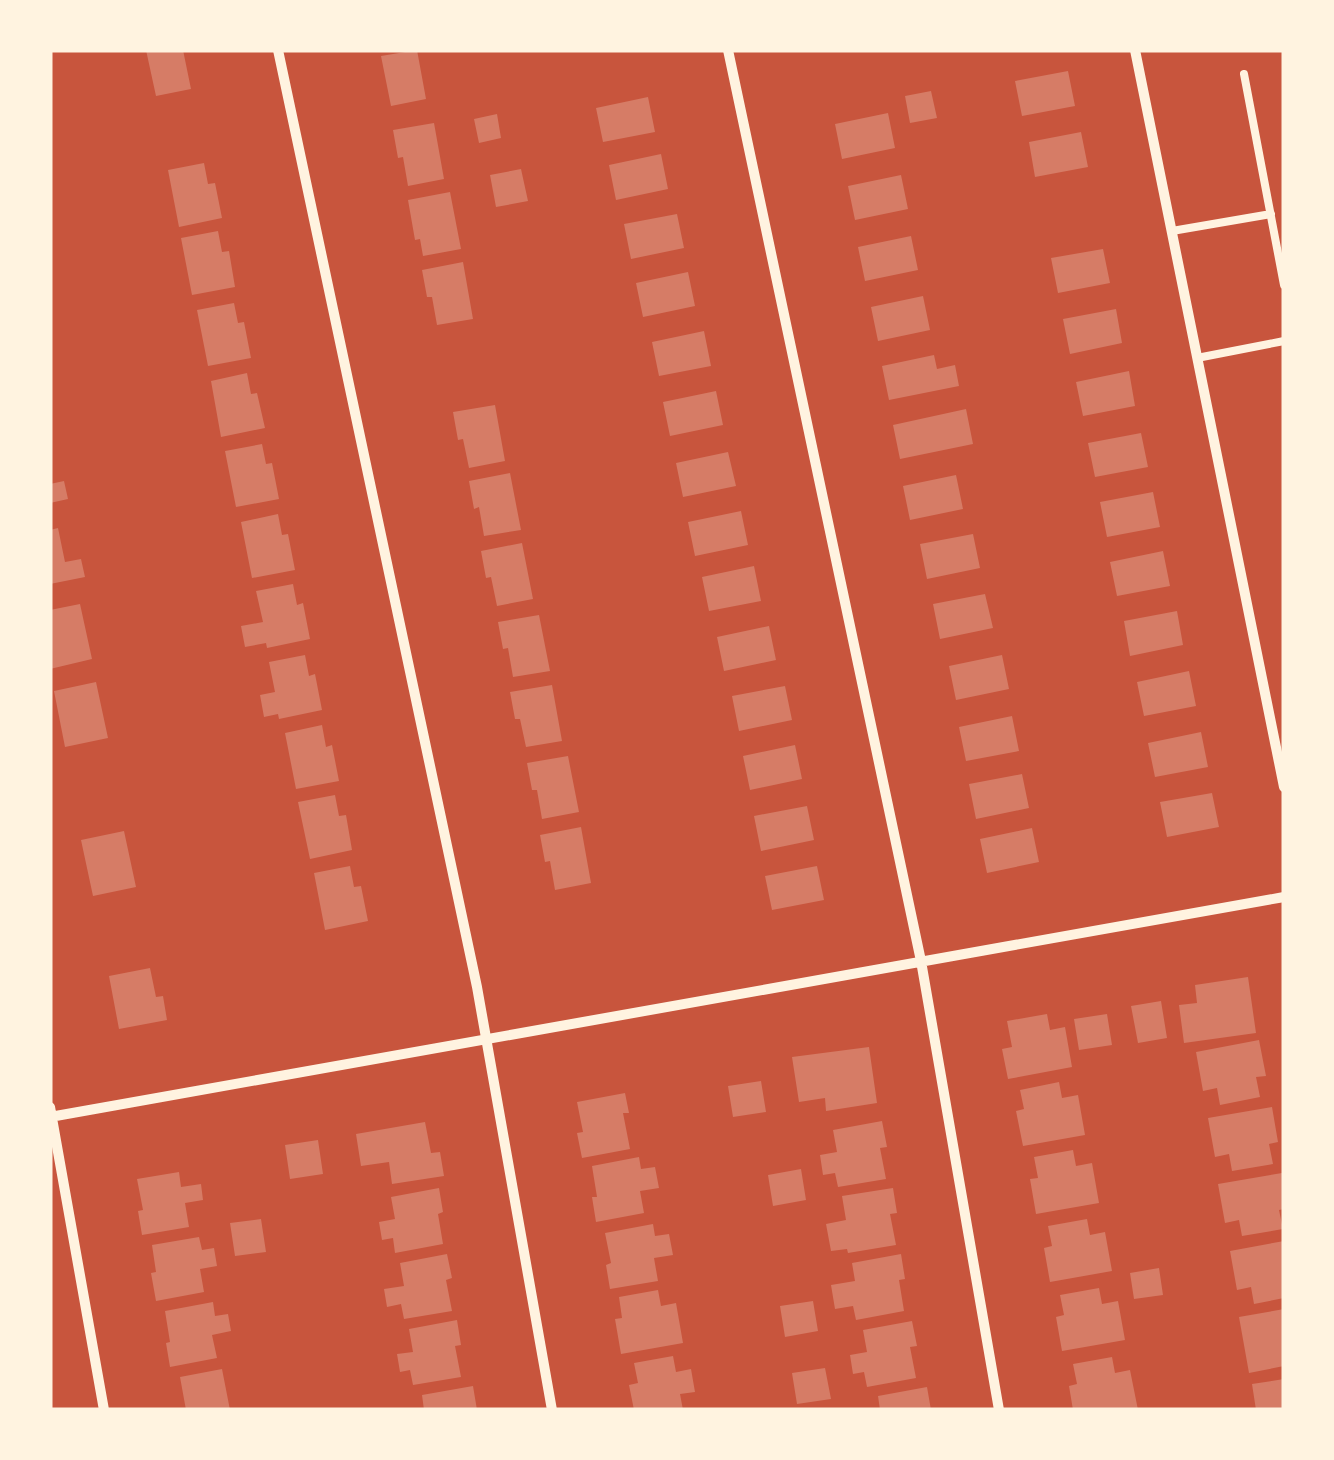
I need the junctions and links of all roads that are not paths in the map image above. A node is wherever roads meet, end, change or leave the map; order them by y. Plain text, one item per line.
1 (278, 50) edge
2 (728, 50) edge
3 (1135, 50) edge
4 (1244, 74) dead end
5 (1270, 214) junction
6 (1172, 230) junction
7 (1284, 284) edge
8 (1284, 341) edge
9 (1198, 358) junction
10 (1282, 772) edge
11 (1284, 788) edge
12 (1284, 897) edge
13 (920, 961) junction
14 (486, 1040) junction
15 (51, 1113) edge
16 (104, 1410) edge
17 (552, 1410) edge
18 (998, 1410) edge

1 - 14 street
2 - 13 street
3 - 6 street
4 - 5 lane
5 - 6 lane
5 - 7 lane
6 - 9 street
8 - 9 lane
9 - 10 street
10 - 11 street
12 - 13 street
13 - 14 street
13 - 18 street
14 - 15 street
14 - 17 street
15 - 16 street

